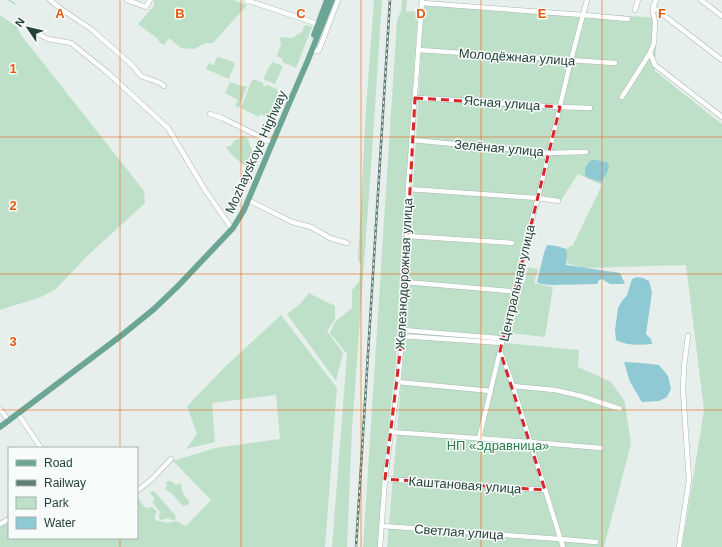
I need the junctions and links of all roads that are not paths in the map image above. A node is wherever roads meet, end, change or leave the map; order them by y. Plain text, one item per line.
1 (50, 0) edge
2 (127, 0) edge
3 (150, 0) edge
4 (246, 0) edge
5 (327, 0) edge
6 (332, 0) edge
7 (338, 0) edge
8 (587, 0) edge
9 (638, 0) edge
10 (656, 0) edge
11 (700, 0) edge
12 (422, 1) edge
13 (254, 2) edge
14 (653, 7) junction
15 (635, 10) dead end
16 (583, 15) junction
17 (722, 16) edge
18 (628, 19) dead end
19 (318, 24) junction
20 (31, 30) dead end
21 (312, 50) junction
22 (418, 50) junction
23 (650, 53) junction
24 (571, 60) junction
25 (722, 60) edge
26 (615, 62) dead end
27 (164, 86) dead end
28 (622, 97) dead end
29 (415, 98) junction
30 (560, 107) junction
31 (590, 108) dead end
32 (210, 114) dead end
33 (722, 117) edge
34 (412, 140) junction
35 (269, 141) junction
36 (586, 152) dead end
37 (549, 153) junction
38 (408, 189) junction
39 (538, 198) junction
40 (248, 200) junction
41 (558, 201) dead end
42 (230, 226) junction
43 (407, 236) junction
44 (347, 242) dead end
45 (512, 244) dead end
46 (405, 282) junction
47 (509, 291) dead end
48 (403, 330) junction
49 (402, 336) junction
50 (688, 336) dead end
51 (498, 338) dead end
52 (502, 343) junction
53 (500, 351) junction
54 (398, 382) junction
55 (512, 386) junction
56 (491, 391) junction
57 (0, 409) edge
58 (620, 409) dead end
59 (18, 414) junction
60 (8, 420) junction
61 (0, 423) edge
62 (0, 428) edge
63 (391, 432) junction
64 (479, 439) junction
65 (530, 442) junction
66 (40, 447) edge
67 (601, 448) dead end
68 (171, 460) dead end
69 (385, 479) junction
70 (138, 490) edge
71 (545, 490) junction
72 (382, 526) junction
73 (560, 539) junction
74 (596, 542) dead end
75 (380, 547) edge
76 (563, 547) edge
77 (679, 547) edge

1 - 27 street
2 - 3 street
4 - 13 street
5 - 19 main road, Mozhayskoye Highway
6 - 21 main road, Mozhayskoye Highway
7 - 21 street
8 - 16 street, Центральная улица
9 - 15 street
10 - 14 street
11 - 17 street
12 - 16 street
12 - 22 street, Железнодорожная улица
13 - 19 street
14 - 23 street
14 - 25 street
16 - 18 street
16 - 24 street, Центральная улица
19 - 35 main road, Mozhayskoye Highway
20 - 42 street
21 - 40 main road, Mozhayskoye Highway
22 - 24 street, Молодёжная улица
22 - 29 street, Железнодорожная улица
23 - 28 street
23 - 33 street
24 - 26 street, Молодёжная улица
24 - 30 street, Центральная улица
29 - 30 street, Ясная улица
29 - 34 street, Железнодорожная улица
30 - 31 street, Ясная улица
30 - 37 street, Центральная улица
32 - 35 street
34 - 37 street, Зелёная улица
34 - 38 street, Железнодорожная улица
35 - 42 main road, Mozhayskoye Highway
36 - 37 street, Зелёная улица
37 - 39 street, Центральная улица
38 - 39 street
38 - 43 street, Железнодорожная улица
39 - 41 street
39 - 52 street, Центральная улица
40 - 44 street
40 - 59 main road, Mozhayskoye Highway
42 - 60 main road, Mozhayskoye Highway
43 - 45 street
43 - 46 street, Железнодорожная улица
46 - 47 street
46 - 48 street, Железнодорожная улица
48 - 49 street, Железнодорожная улица
48 - 51 street
49 - 52 street
49 - 54 street, Железнодорожная улица
50 - 77 street
52 - 53 street, Центральная улица
53 - 55 street, Центральная улица
53 - 56 street
54 - 56 street
54 - 63 street, Железнодорожная улица
55 - 58 street
55 - 65 street, Центральная улица
56 - 64 street
57 - 60 street
59 - 60 main road, Mozhayskoye Highway
59 - 66 street
60 - 61 main road, Mozhayskoye Highway
60 - 62 main road, Mozhayskoye Highway
63 - 64 street
63 - 69 street, Железнодорожная улица
64 - 65 street
65 - 67 street
65 - 71 street, Центральная улица
68 - 70 street
69 - 71 street, Каштановая улица
69 - 72 street, Железнодорожная улица
71 - 73 street, Центральная улица
72 - 73 street, Светлая улица
72 - 75 street, Железнодорожная улица
73 - 74 street, Светлая улица
73 - 76 street, Центральная улица

